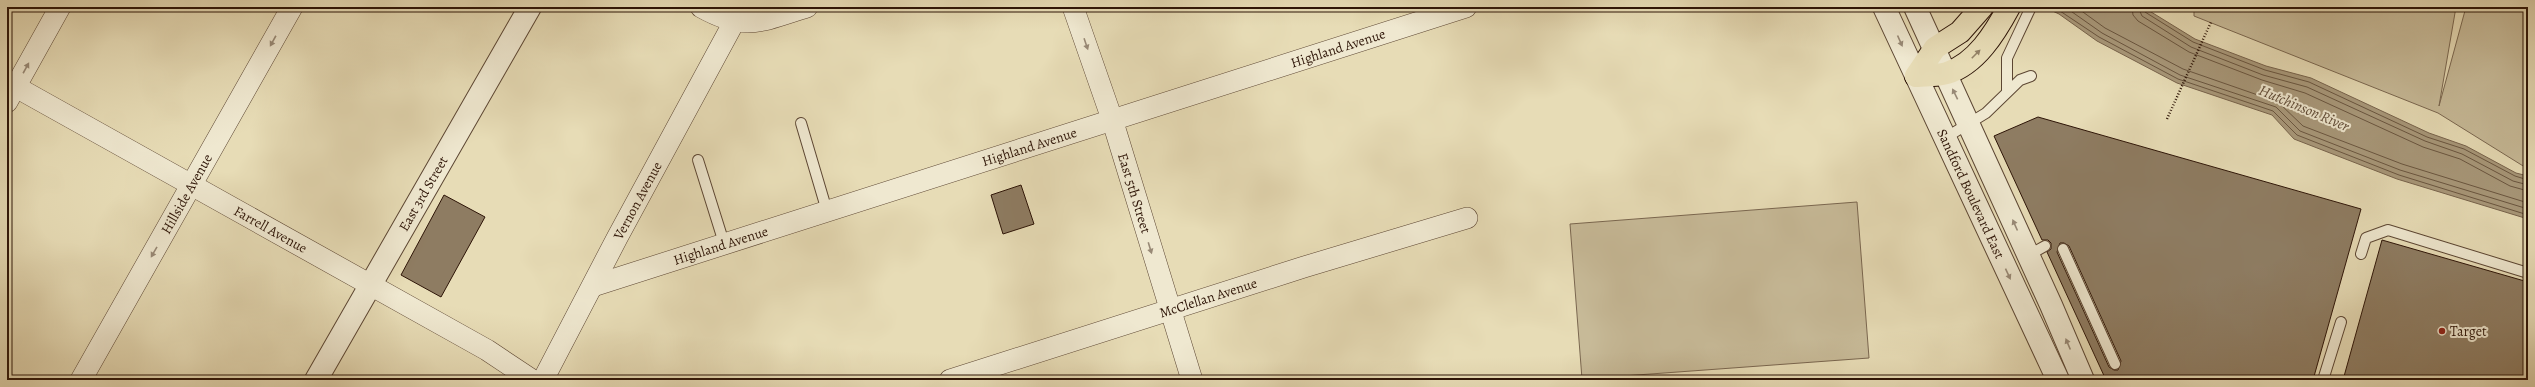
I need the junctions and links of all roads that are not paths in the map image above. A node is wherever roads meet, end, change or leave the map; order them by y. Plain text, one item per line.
1 (60, 7) edge
2 (292, 7) edge
3 (530, 7) edge
4 (701, 7) edge
5 (807, 7) edge
6 (1073, 7) edge
7 (1466, 7) edge
8 (1884, 7) edge
9 (1914, 7) edge
10 (1982, 7) edge
11 (2032, 7) edge
12 (2011, 17) edge
13 (734, 22) junction
14 (1935, 48) junction
15 (1945, 74) junction
16 (1916, 76) junction
17 (2031, 76) dead end
18 (10, 90) edge
19 (2008, 91) junction
20 (1112, 119) junction
21 (801, 123) dead end
22 (1969, 124) junction
23 (1945, 138) junction
24 (698, 160) dead end
25 (191, 187) junction
26 (827, 211) junction
27 (1467, 218) dead end
28 (724, 243) junction
29 (2063, 249) dead end
30 (2361, 254) dead end
31 (2528, 273) edge
32 (370, 285) junction
33 (594, 286) junction
34 (1169, 311) junction
35 (2341, 322) dead end
36 (2115, 364) dead end
37 (81, 380) edge
38 (316, 380) edge
39 (532, 380) edge
40 (543, 380) edge
41 (950, 380) edge
42 (1192, 380) edge
43 (2058, 380) edge
44 (2083, 380) edge
45 (2323, 380) edge

18 -> 1 street
2 -> 25 street, Hillside Avenue
3 - 32 street, East 3rd Street
4 - 13 street
5 - 13 street
6 -> 20 street, East 5th Street
7 - 20 street, Highland Avenue
8 -> 16 street, Sandford Boulevard East
9 - 14 street, Sandford Boulevard East
10 - 14 highway
11 - 12 lane
15 -> 12 highway
12 - 19 lane
13 - 33 street, Vernon Avenue
14 - 15 street, Sandford Boulevard East
14 - 16 highway
15 - 16 highway
22 -> 15 street, Sandford Boulevard East
16 - 23 street, Sandford Boulevard East
17 - 19 lane
18 - 25 street, Farrell Avenue
19 - 22 lane
20 - 26 street, Highland Avenue
20 -> 34 street, East 5th Street
21 - 26 lane
22 - 23 lane
44 -> 22 street, Sandford Boulevard East
23 -> 43 street, Sandford Boulevard East
24 - 28 lane
25 - 32 street, Farrell Avenue
25 -> 37 street, Hillside Avenue
26 - 28 street, Highland Avenue
27 - 34 street, McClellan Avenue
28 - 33 street, Highland Avenue
29 - 36 lane
30 - 31 lane
32 - 38 street, East 3rd Street
32 - 39 street, Farrell Avenue
33 - 40 street, Vernon Avenue
34 - 41 street, McClellan Avenue
34 - 42 street, East 5th Street
35 - 45 lane

